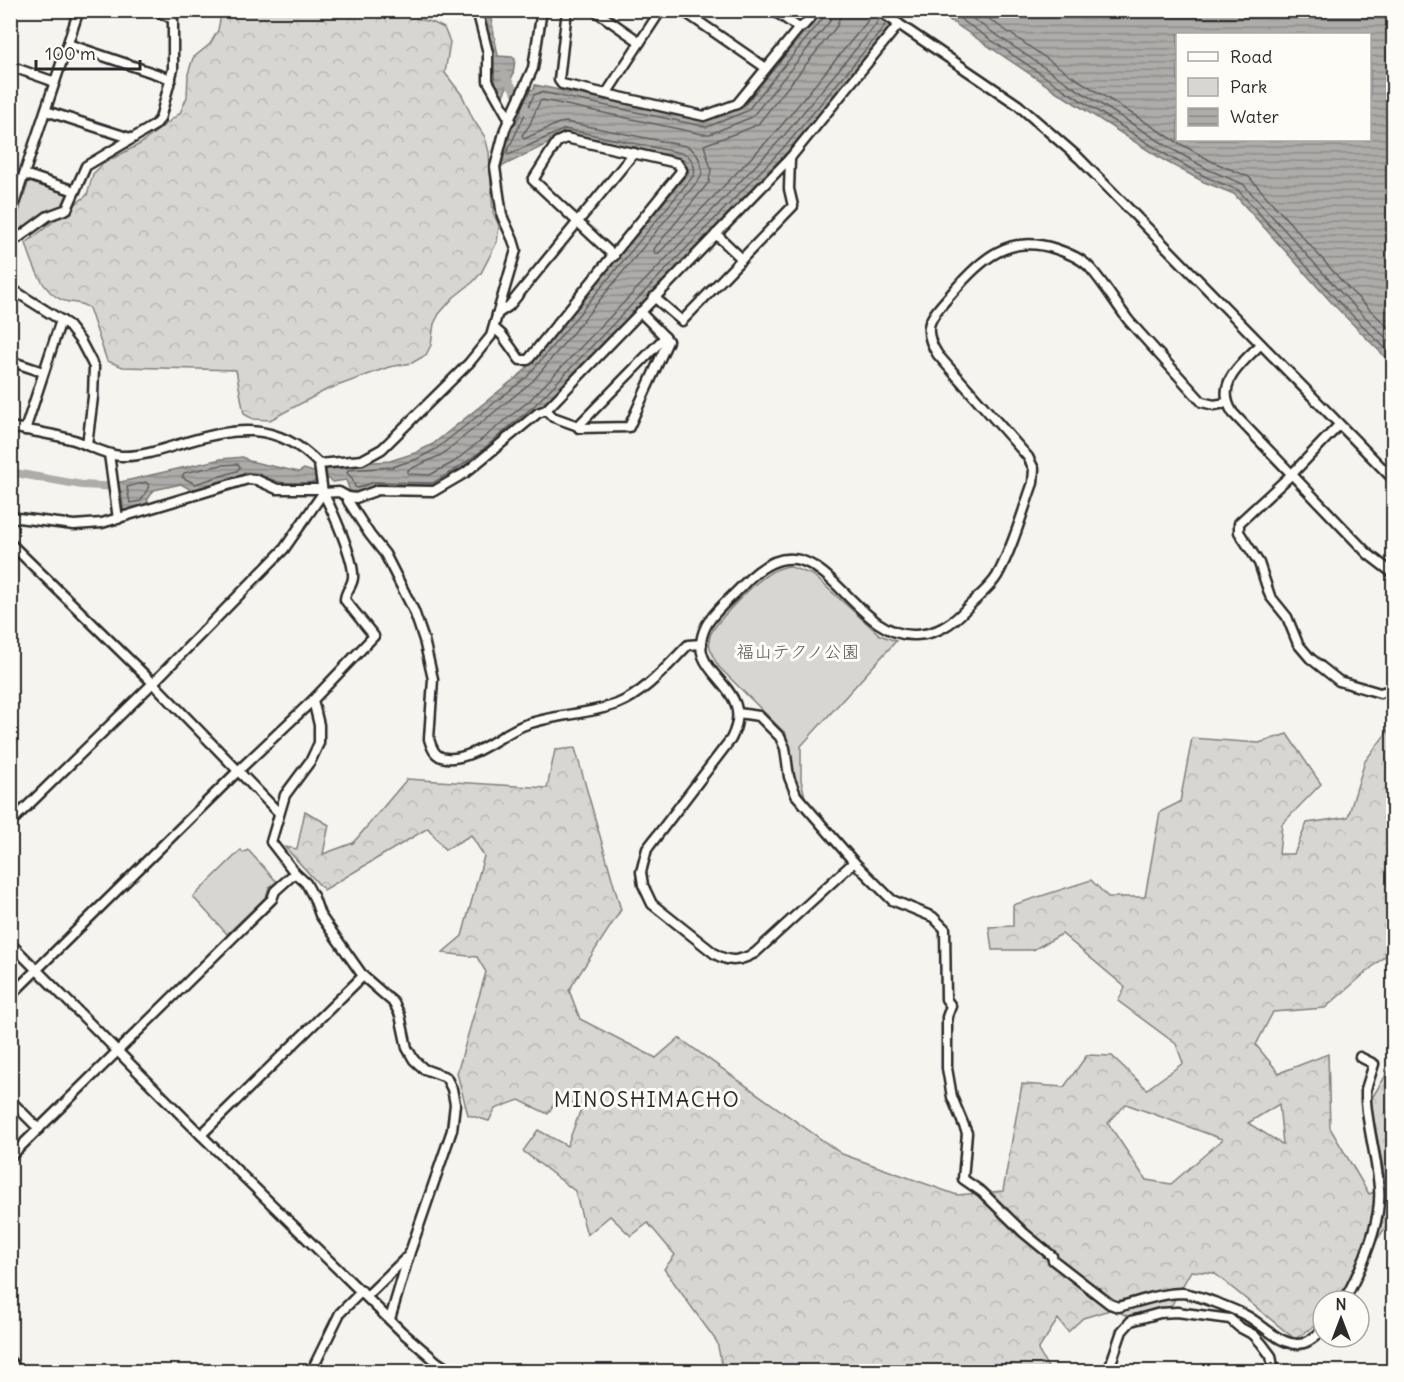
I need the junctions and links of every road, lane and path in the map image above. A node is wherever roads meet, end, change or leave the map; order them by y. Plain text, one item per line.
1 (79, 10) edge
2 (156, 10) edge
3 (477, 10) edge
4 (542, 10) edge
5 (567, 10) edge
6 (594, 10) edge
7 (662, 10) edge
8 (682, 10) edge
9 (773, 10) edge
10 (817, 10) edge
11 (878, 10) edge
12 (897, 23) junction
13 (799, 28) junction
14 (640, 42) junction
15 (68, 44) junction
16 (10, 66) edge
17 (766, 68) junction
18 (171, 79) junction
19 (55, 82) junction
20 (606, 94) junction
21 (46, 111) junction
22 (511, 117) junction
23 (130, 138) junction
24 (634, 153) junction
25 (790, 158) junction
26 (24, 174) junction
27 (75, 191) junction
28 (11, 210) edge
29 (577, 222) junction
30 (716, 234) junction
31 (10, 240) edge
32 (614, 256) junction
33 (742, 259) junction
34 (10, 288) edge
35 (654, 297) junction
36 (640, 312) junction
37 (496, 315) junction
38 (61, 320) junction
39 (494, 328) junction
40 (665, 337) junction
41 (1260, 345) junction
42 (10, 362) edge
43 (43, 372) junction
44 (1226, 403) junction
45 (546, 410) junction
46 (1339, 425) junction
47 (578, 426) junction
48 (10, 427) edge
49 (25, 430) junction
50 (87, 445) junction
51 (109, 454) junction
52 (319, 464) junction
53 (1292, 474) junction
54 (1394, 480) edge
55 (323, 491) junction
56 (348, 497) junction
57 (10, 517) edge
58 (118, 519) junction
59 (10, 543) edge
60 (1394, 574) edge
61 (702, 644) junction
62 (153, 683) junction
63 (1394, 688) edge
64 (313, 700) junction
65 (738, 713) junction
66 (238, 771) junction
67 (279, 813) junction
68 (10, 823) edge
69 (854, 862) junction
70 (295, 873) junction
71 (10, 943) edge
72 (37, 969) junction
73 (363, 976) junction
74 (10, 996) edge
75 (118, 1051) junction
76 (1360, 1057) dead end
77 (10, 1100) edge
78 (39, 1129) junction
79 (201, 1135) junction
80 (10, 1158) edge
81 (409, 1255) junction
82 (1350, 1289) edge
83 (364, 1294) junction
84 (1234, 1310) junction
85 (390, 1319) junction
86 (1230, 1319) junction
87 (1311, 1338) edge
88 (10, 1361) edge
89 (20, 1371) edge
90 (311, 1371) edge
91 (452, 1371) edge
92 (1108, 1371) edge
93 (1274, 1371) edge

1 - 15 street
2 - 18 street
3 - 22 street
4 - 22 street
5 - 20 street
6 - 14 street
7 - 14 street
8 - 17 street
9 - 13 street
10 - 13 street
11 - 12 street
12 - 25 street
12 - 41 street
13 - 17 street
14 - 20 street
15 - 18 street
15 - 19 street
16 - 19 street
17 - 20 street
18 - 23 street
19 - 21 street
21 - 23 street
21 - 26 street
22 - 37 street
23 - 27 street
24 - 29 street
24 - 29 street
24 - 32 street
25 - 30 street
25 - 33 street
26 - 27 street
26 - 28 street
27 - 31 street
29 - 32 street
29 - 37 street
30 - 33 street
30 - 35 street
32 - 39 street
33 - 35 street
34 - 38 street
35 - 36 street
36 - 40 street
36 - 45 street
37 - 39 street
38 - 43 street
38 - 50 street
39 - 52 street
40 - 47 street
40 - 47 street
41 - 44 street
41 - 46 street
42 - 43 street
43 - 49 street
44 - 53 street
44 - 61 street
45 - 47 street
45 - 56 street
46 - 53 street
46 - 54 street
48 - 49 street
49 - 50 street
50 - 51 street
51 - 52 street
51 - 58 street
52 - 55 street
53 - 60 street
53 - 63 street
55 - 56 street
55 - 58 street
55 - 62 street
55 - 64 street
56 - 61 street
57 - 58 street
59 - 62 street
61 - 65 street
62 - 66 street
62 - 68 street
64 - 66 street
64 - 67 street
65 - 69 street
65 - 69 street
66 - 67 street
66 - 72 street
67 - 70 street
69 - 84 street
70 - 73 street
70 - 75 street
71 - 72 street
72 - 74 street
72 - 75 street
73 - 79 street
73 - 81 street
75 - 78 street
75 - 79 street
76 - 82 street
77 - 78 street
78 - 80 street
79 - 83 street
81 - 83 street
81 - 85 street
83 - 85 street
83 - 90 street
84 - 86 street
84 - 87 street
85 - 91 street
86 - 92 street
86 - 93 street
88 - 89 street

